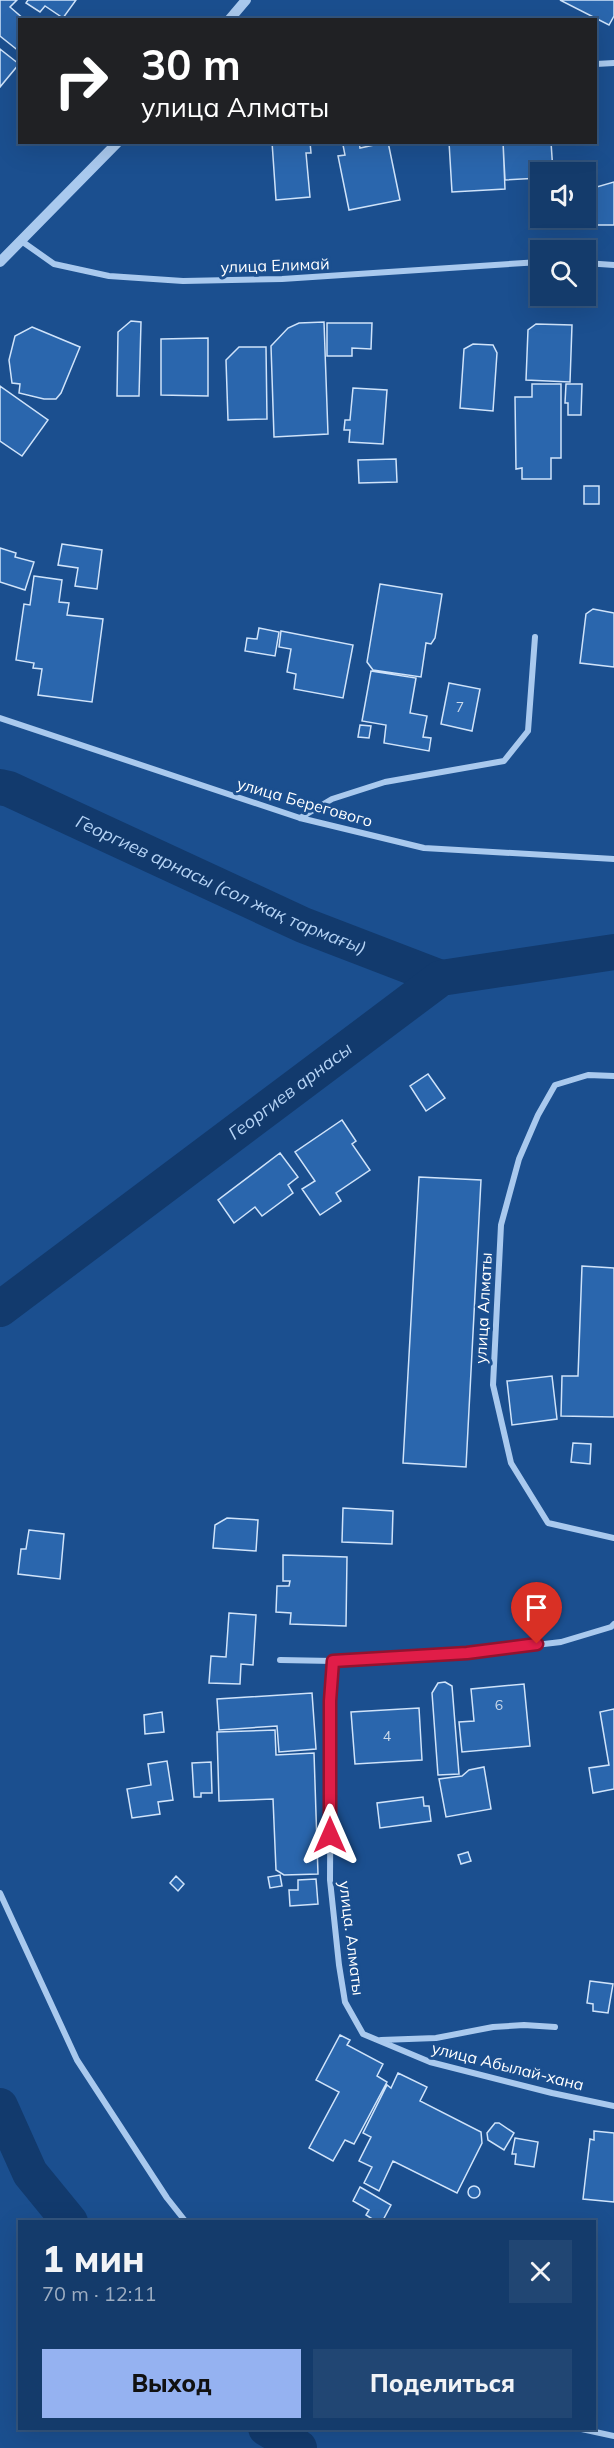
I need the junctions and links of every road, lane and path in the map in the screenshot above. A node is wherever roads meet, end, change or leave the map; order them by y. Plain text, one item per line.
1 (246, 0) edge
2 (231, 18) edge
3 (614, 63) edge
4 (597, 64) edge
5 (116, 144) edge
6 (20, 240) junction
7 (0, 262) edge
8 (530, 263) edge
9 (596, 264) edge
10 (614, 265) edge
11 (535, 638) dead end
12 (0, 718) edge
13 (300, 818) junction
14 (614, 859) edge
15 (614, 1076) edge
16 (614, 1538) edge
17 (614, 1624) edge
18 (280, 1659) dead end
19 (333, 1661) junction
20 (0, 1893) edge
21 (555, 2027) dead end
22 (363, 2034) joint
23 (377, 2040) junction
24 (614, 2106) edge
25 (184, 2220) edge
26 (586, 2430) edge
27 (614, 2436) edge

1 - 2 street
3 - 4 street
5 - 6 street
6 - 7 street
6 - 8 street, улица Елимай
9 - 10 street
11 - 13 street
12 - 13 street, улица Берегового
13 - 14 street, улица Берегового
15 - 16 street, улица Алматы
17 - 19 street
18 - 19 street
19 - 22 street, улица. Алматы
20 - 25 street
21 - 23 street
22 - 23 street, улица Абылай-хана
23 - 24 street, улица Абылай-хана
26 - 27 street

